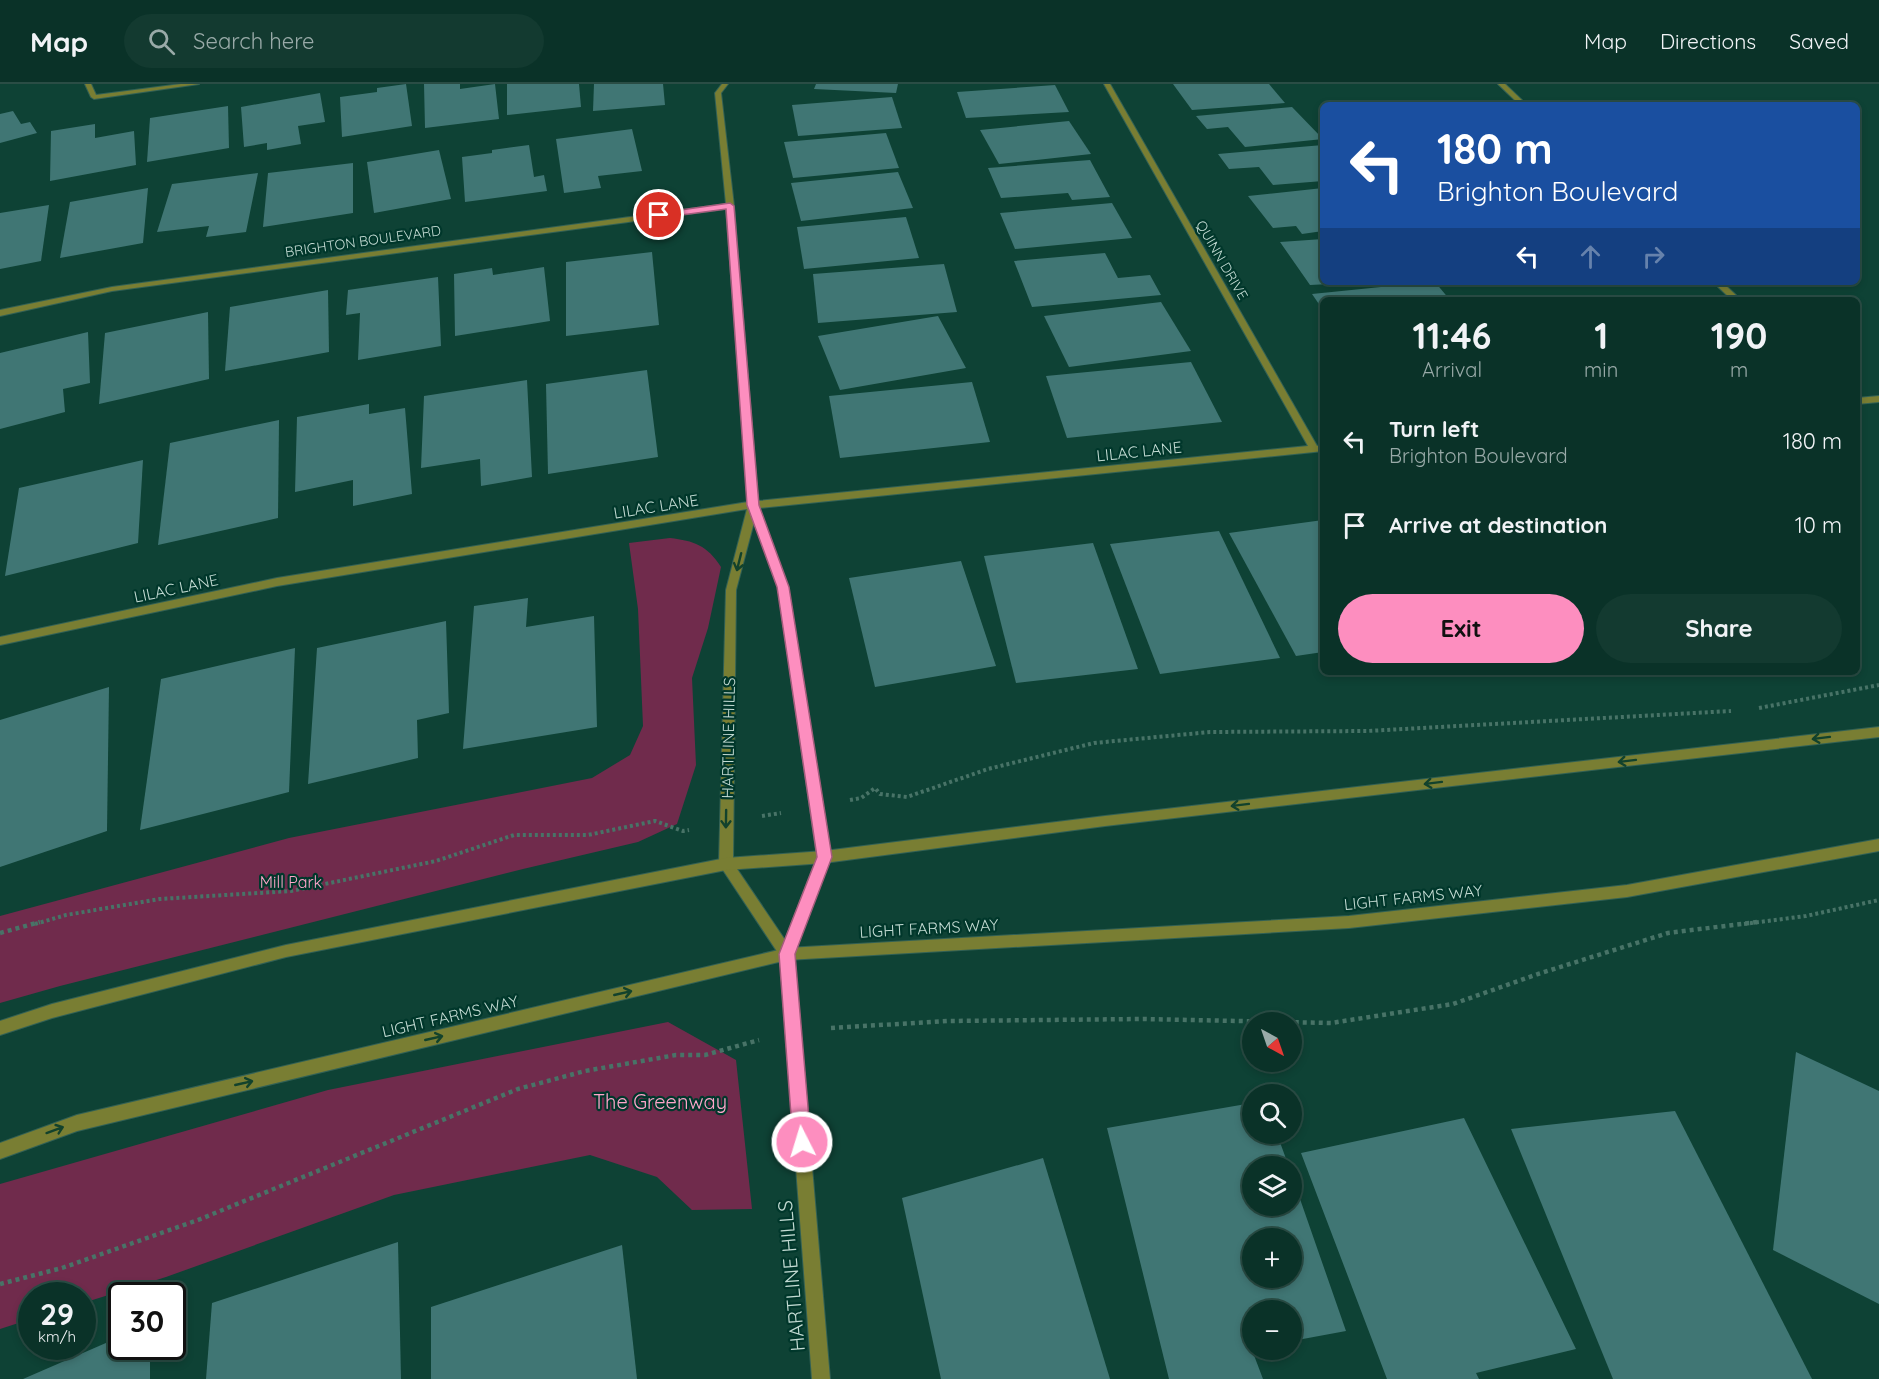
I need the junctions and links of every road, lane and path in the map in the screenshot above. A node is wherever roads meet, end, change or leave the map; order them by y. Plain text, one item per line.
1 (88, 84) edge
2 (196, 84) edge
3 (725, 84) edge
4 (1107, 84) edge
5 (1501, 84) edge
6 (1521, 102) edge
7 (730, 206) junction
8 (1720, 285) edge
9 (1734, 297) edge
10 (0, 313) edge
11 (1879, 399) edge
12 (1860, 401) edge
13 (1319, 448) edge
14 (753, 505) junction
15 (0, 641) edge
16 (1879, 685) edge
17 (1756, 709) dead end
18 (1734, 711) dead end
19 (1879, 732) edge
20 (816, 806) junction
21 (726, 823) junction
22 (1879, 845) edge
23 (824, 857) junction
24 (726, 864) junction
25 (1879, 900) edge
26 (0, 933) edge
27 (787, 954) junction
28 (0, 1028) edge
29 (793, 1031) junction
30 (0, 1150) edge
31 (0, 1284) edge
32 (821, 1379) edge

1 - 2 street
3 - 7 street, HARTLINE HILLS
4 - 13 street, QUINN DRIVE
5 - 6 street
7 - 10 street, BRIGHTON BOULEVARD
7 - 14 street, HARTLINE HILLS
8 - 9 street
11 - 12 street
13 - 14 street, LILAC LANE
14 - 15 street, LILAC LANE
14 - 20 street, HARTLINE HILLS
14 -> 21 street, HARTLINE HILLS
16 - 17 path
18 - 20 path
19 -> 23 street
20 - 21 path
20 - 23 street, HARTLINE HILLS
21 - 24 street, HARTLINE HILLS
21 - 26 path
22 - 27 street, LIGHT FARMS WAY
23 - 24 street
23 - 27 street, HARTLINE HILLS
24 - 27 street, HARTLINE HILLS
24 - 28 street
25 - 29 path
27 - 29 street, HARTLINE HILLS
30 -> 27 street, LIGHT FARMS WAY
29 - 31 path
29 - 32 street, HARTLINE HILLS

